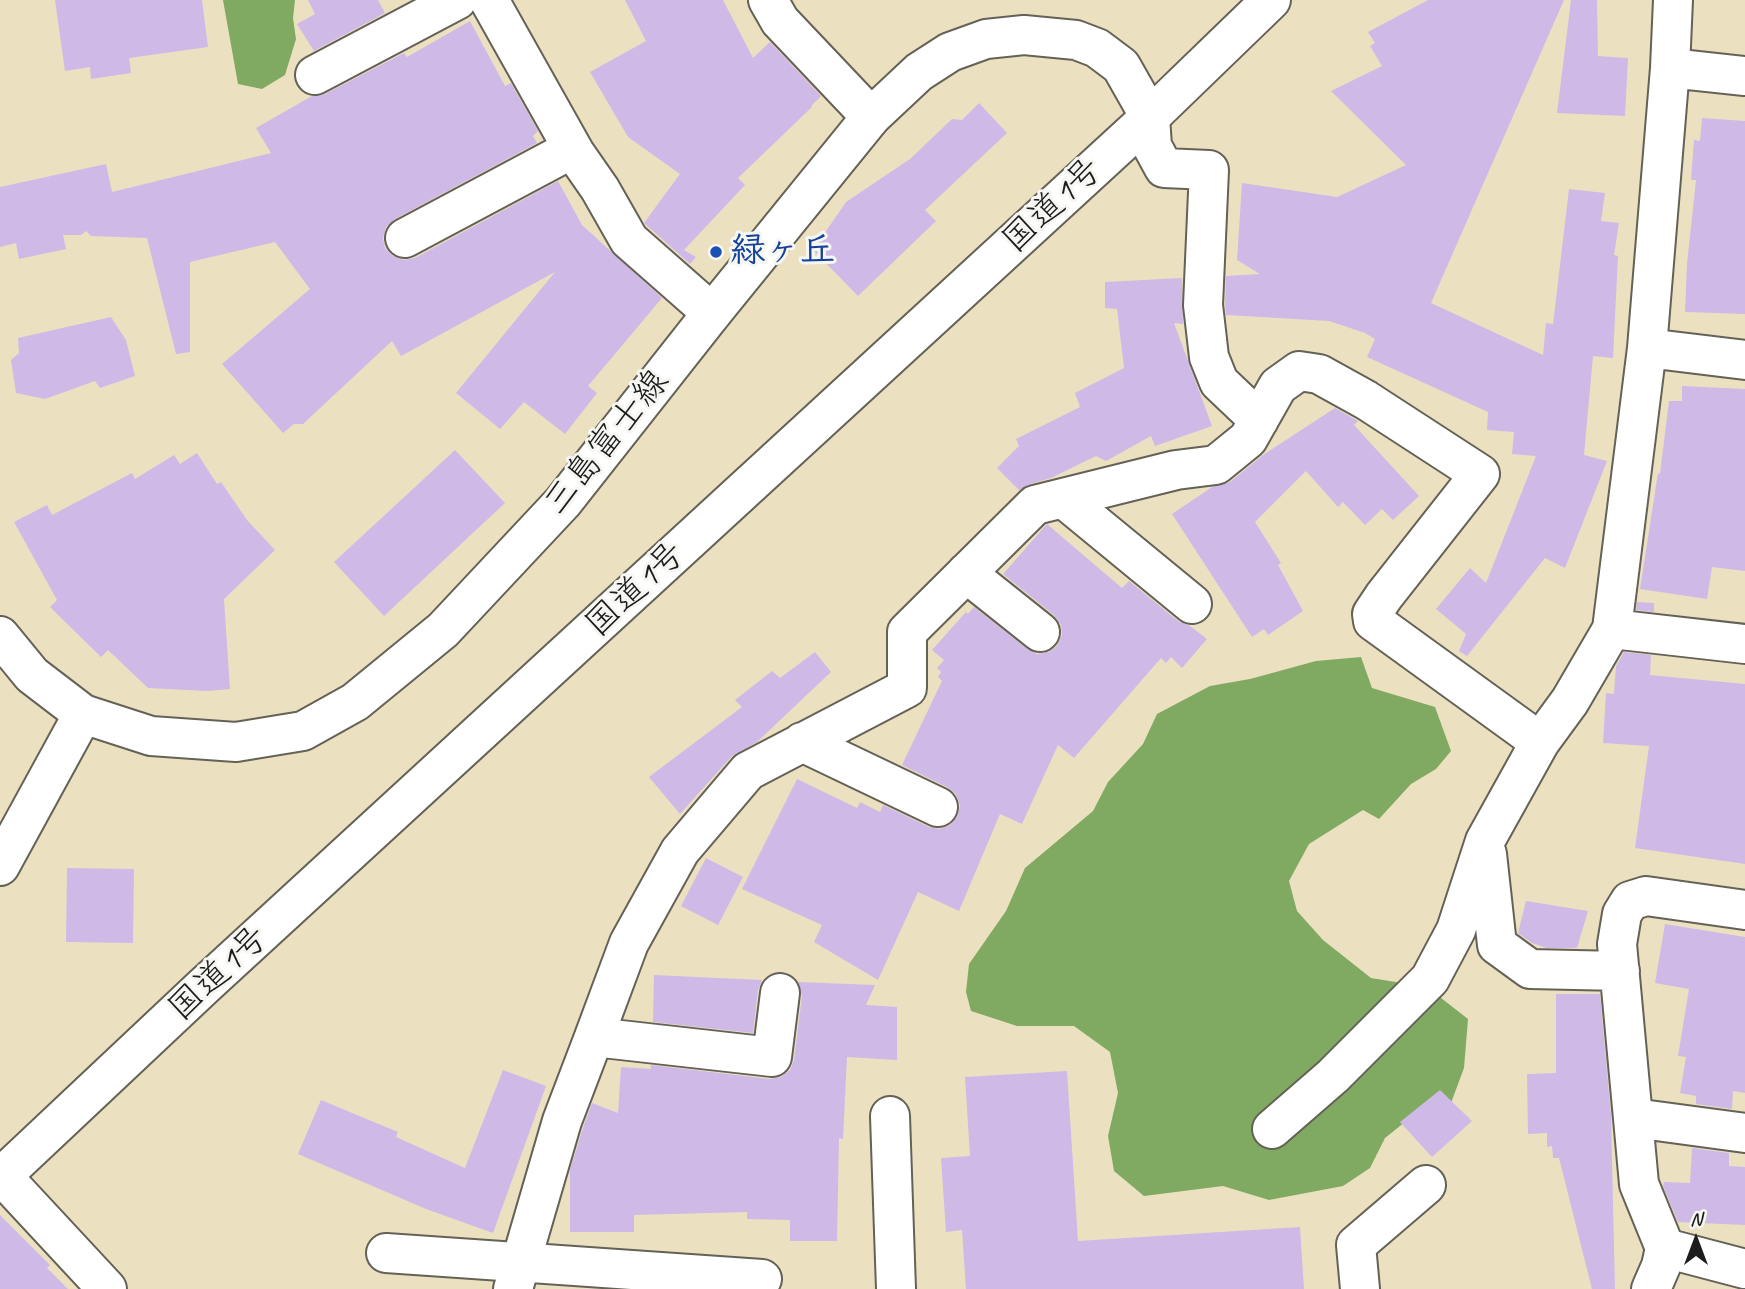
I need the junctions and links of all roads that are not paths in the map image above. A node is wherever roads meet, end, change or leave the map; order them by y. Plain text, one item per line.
1 (457, 0) edge
2 (489, 0) edge
3 (768, 0) edge
4 (1271, 0) edge
5 (1673, 0) edge
6 (1670, 68) junction
7 (315, 75) dead end
8 (1745, 76) edge
9 (871, 117) junction
10 (1150, 117) junction
11 (572, 149) junction
12 (405, 238) dead end
13 (712, 313) junction
14 (1647, 348) junction
15 (1745, 360) edge
16 (1259, 420) junction
17 (1063, 498) junction
18 (966, 573) junction
19 (1192, 604) dead end
20 (1612, 628) junction
21 (1040, 632) dead end
22 (0, 636) edge
23 (1745, 644) edge
24 (83, 715) junction
25 (802, 742) junction
26 (1540, 742) junction
27 (938, 807) dead end
28 (1485, 841) junction
29 (5, 848) edge
30 (1745, 910) edge
31 (1620, 971) junction
32 (780, 993) dead end
33 (594, 1037) junction
34 (890, 1116) dead end
35 (1634, 1118) junction
36 (1272, 1129) dead end
37 (1745, 1133) edge
38 (1, 1177) edge
39 (1426, 1185) dead end
40 (1665, 1248) junction
41 (386, 1253) dead end
42 (1745, 1269) edge
43 (517, 1275) edge
44 (762, 1279) dead end
45 (107, 1289) edge
46 (896, 1289) edge
47 (1360, 1289) edge
48 (1651, 1289) edge

1 - 7 main road
2 - 11 main road
3 - 9 main road
4 - 10 main road, 国道1号
5 - 6 main road
6 - 8 main road
6 - 14 main road
9 - 10 main road, 三島富士線
9 - 13 main road, 三島富士線
10 - 16 main road
10 - 38 main road, 国道1号
11 - 12 main road
11 - 13 main road
13 - 24 main road, 三島富士線
14 - 15 main road
14 - 20 main road
16 - 17 main road
16 - 26 main road
17 - 18 main road
17 - 19 main road
18 - 21 main road
18 - 25 main road
20 - 23 main road
20 - 26 main road
22 - 24 main road, 三島富士線
24 - 29 main road
25 - 27 main road
25 - 33 main road
26 - 28 main road
28 - 31 main road
28 - 36 main road
30 - 31 main road
31 - 35 main road
32 - 33 main road
33 - 43 main road
34 - 46 main road
35 - 37 main road
35 - 40 main road
38 - 45 main road
39 - 47 main road
40 - 42 main road
40 - 48 main road
41 - 43 main road
43 - 44 main road

